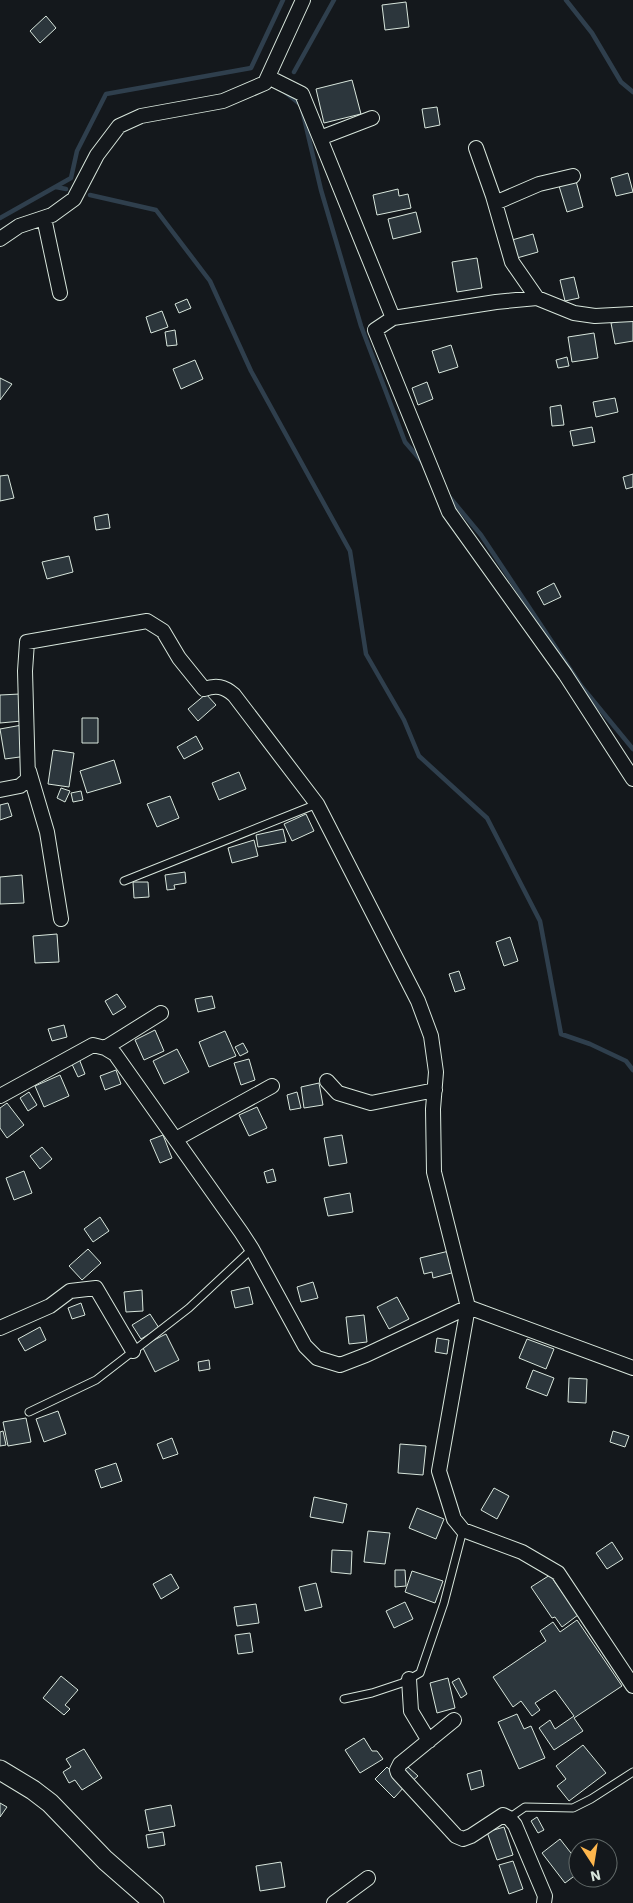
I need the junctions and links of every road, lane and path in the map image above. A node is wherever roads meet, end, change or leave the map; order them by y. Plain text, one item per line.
1 (303, 0) edge
2 (268, 77) junction
3 (372, 118) dead end
4 (320, 138) junction
5 (476, 148) dead end
6 (573, 176) dead end
7 (495, 203) junction
8 (44, 218) junction
9 (0, 239) edge
10 (60, 293) dead end
11 (537, 298) junction
12 (633, 314) edge
13 (393, 318) junction
14 (29, 771) junction
15 (633, 779) edge
16 (0, 790) edge
17 (317, 804) junction
18 (124, 880) dead end
19 (61, 919) dead end
20 (161, 1013) dead end
21 (105, 1048) junction
22 (327, 1082) dead end
23 (272, 1086) dead end
24 (435, 1090) junction
25 (0, 1096) edge
26 (176, 1139) junction
27 (252, 1249) junction
28 (468, 1307) junction
29 (0, 1328) edge
30 (133, 1351) junction
31 (633, 1368) edge
32 (29, 1412) dead end
33 (463, 1530) junction
34 (409, 1679) junction
35 (633, 1686) edge
36 (344, 1699) dead end
37 (454, 1720) dead end
38 (429, 1741) junction
39 (0, 1770) edge
40 (633, 1772) edge
41 (509, 1818) junction
42 (368, 1878) dead end
43 (154, 1903) edge
44 (334, 1903) edge
45 (544, 1903) edge

1 - 2 street
2 - 4 street
2 - 8 street
3 - 4 street
4 - 13 street
5 - 7 street
6 - 7 street
7 - 11 street
8 - 9 street
8 - 10 street
11 - 12 street
11 - 13 street
13 - 15 street
14 - 16 street
14 - 17 street
14 - 19 street
17 - 18 lane
17 - 24 street
20 - 21 street
21 - 25 street
21 - 26 street
22 - 24 street
23 - 26 street
24 - 28 street
26 - 27 street
27 - 28 street
27 - 30 lane
28 - 31 street
28 - 33 street
29 - 30 street
30 - 32 lane
33 - 34 lane
33 - 35 street
34 - 36 lane
34 - 38 street
37 - 38 street
38 - 41 street
39 - 43 main road
40 - 41 lane
41 - 45 street
42 - 44 street

